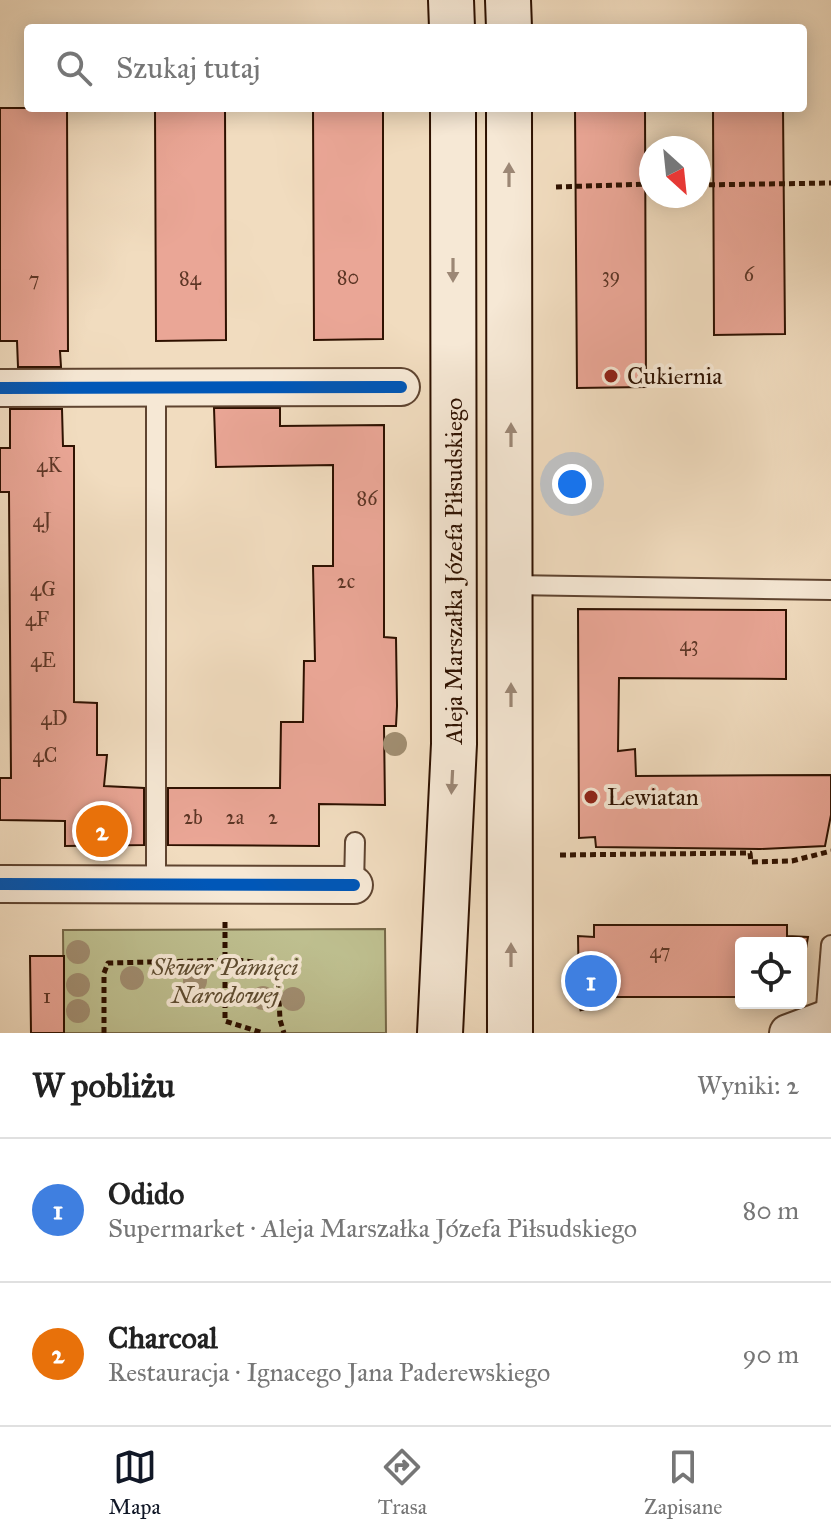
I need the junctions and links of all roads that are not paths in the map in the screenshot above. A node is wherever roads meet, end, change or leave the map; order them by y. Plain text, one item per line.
1 (451, 0) edge
2 (508, 0) edge
3 (452, 24) edge
4 (509, 24) edge
5 (453, 112) edge
6 (509, 112) edge
7 (156, 386) junction
8 (401, 387) dead end
9 (0, 388) edge
10 (511, 585) junction
11 (831, 590) edge
12 (355, 842) dead end
13 (0, 884) edge
14 (156, 885) junction
15 (354, 885) joint
16 (831, 945) edge
17 (828, 1019) edge
18 (440, 1033) edge
19 (510, 1033) edge
20 (788, 1033) edge

1 - 3 main road
2 - 4 main road
5 -> 18 main road, Aleja Marszałka Józefa Piłsudskiego
10 -> 6 main road
7 - 8 street
7 - 9 street
7 - 14 lane
10 - 11 lane
19 -> 10 main road
12 - 15 lane
13 - 14 street
14 - 15 street
16 - 17 lane
17 - 20 street

